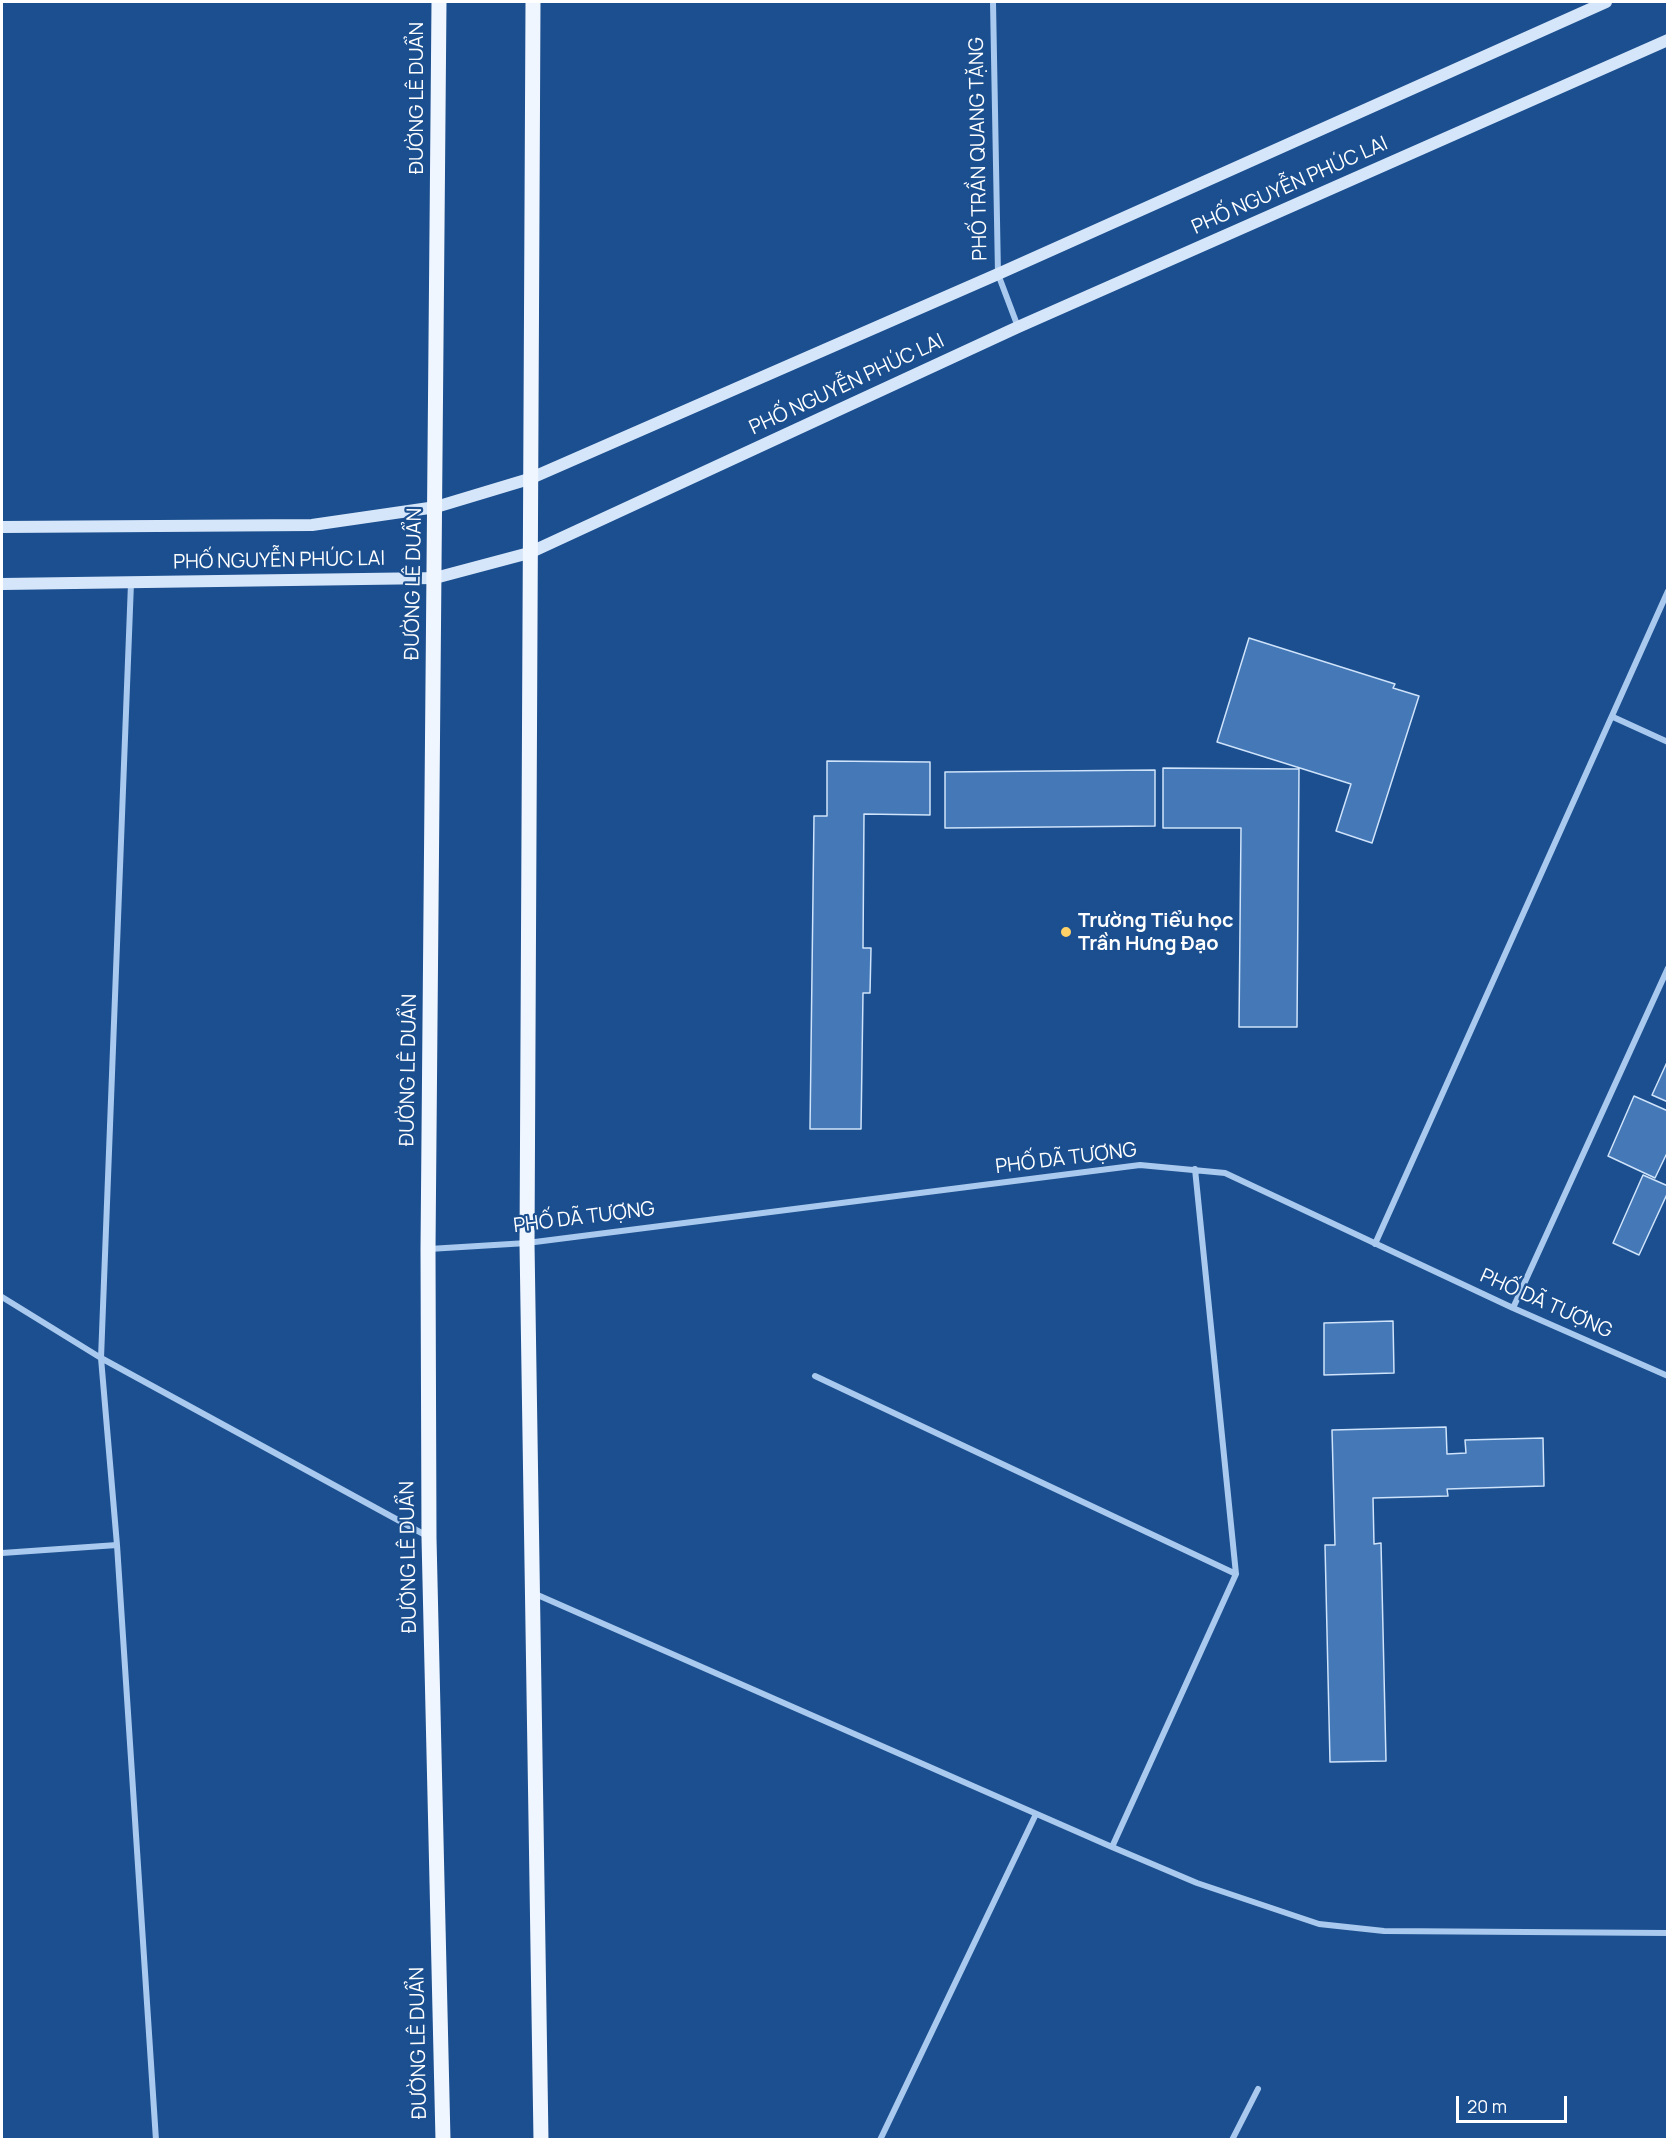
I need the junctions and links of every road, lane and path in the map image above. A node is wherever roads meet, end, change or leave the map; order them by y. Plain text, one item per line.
1 (439, 2) edge
2 (533, 2) edge
3 (993, 2) edge
4 (1606, 2) edge
5 (1668, 40) edge
6 (998, 274) junction
7 (1018, 327) junction
8 (529, 479) junction
9 (436, 507) junction
10 (2, 527) edge
11 (529, 553) junction
12 (435, 578) junction
13 (131, 583) junction
14 (2, 584) edge
15 (1668, 591) edge
16 (1613, 717) junction
17 (1668, 741) edge
18 (1668, 968) edge
19 (1195, 1169) junction
20 (527, 1243) junction
21 (1374, 1244) junction
22 (428, 1249) junction
23 (2, 1298) edge
24 (1513, 1308) junction
25 (101, 1358) junction
26 (815, 1376) dead end
27 (1668, 1376) edge
28 (429, 1538) junction
29 (117, 1545) junction
30 (2, 1554) edge
31 (1236, 1574) junction
32 (532, 1593) junction
33 (1036, 1815) junction
34 (1112, 1847) junction
35 (1668, 1933) edge
36 (1258, 2089) dead end
37 (156, 2139) edge
38 (443, 2139) edge
39 (541, 2139) edge
40 (880, 2139) edge
41 (1232, 2139) edge

1 - 9 main road, ĐƯỜNG LÊ DUẨN
2 - 8 main road
3 - 6 street, PHỐ TRẦN QUANG TẶNG
4 - 6 street, PHỐ NGUYỄN PHÚC LAI
5 - 7 street, PHỐ NGUYỄN PHÚC LAI
6 - 7 street, PHỐ TRẦN QUANG TẶNG
6 - 8 street, PHỐ NGUYỄN PHÚC LAI
7 - 11 street, PHỐ NGUYỄN PHÚC LAI
8 - 9 street, PHỐ NGUYỄN PHÚC LAI
8 - 11 main road
9 - 10 street, PHỐ NGUYỄN PHÚC LAI
9 - 12 main road, ĐƯỜNG LÊ DUẨN
11 - 12 street, PHỐ NGUYỄN PHÚC LAI
11 - 20 main road
12 - 13 street, PHỐ NGUYỄN PHÚC LAI
12 - 22 main road, ĐƯỜNG LÊ DUẨN
13 - 14 street, PHỐ NGUYỄN PHÚC LAI
13 - 25 street
15 - 16 street
16 - 17 street
16 - 21 street
18 - 24 street
19 - 20 street, PHỐ DÃ TƯỢNG
19 - 21 street, PHỐ DÃ TƯỢNG
19 - 31 street
20 - 22 street, PHỐ DÃ TƯỢNG
20 - 32 main road
21 - 24 street, PHỐ DÃ TƯỢNG
22 - 28 main road, ĐƯỜNG LÊ DUẨN
23 - 25 street
24 - 27 street, PHỐ DÃ TƯỢNG
25 - 28 street
25 - 29 street
26 - 31 street
28 - 38 main road, ĐƯỜNG LÊ DUẨN
29 - 30 street
29 - 37 street
31 - 34 street
32 - 33 street
32 - 39 main road
33 - 34 street
33 - 40 street
34 - 35 street
36 - 41 street

